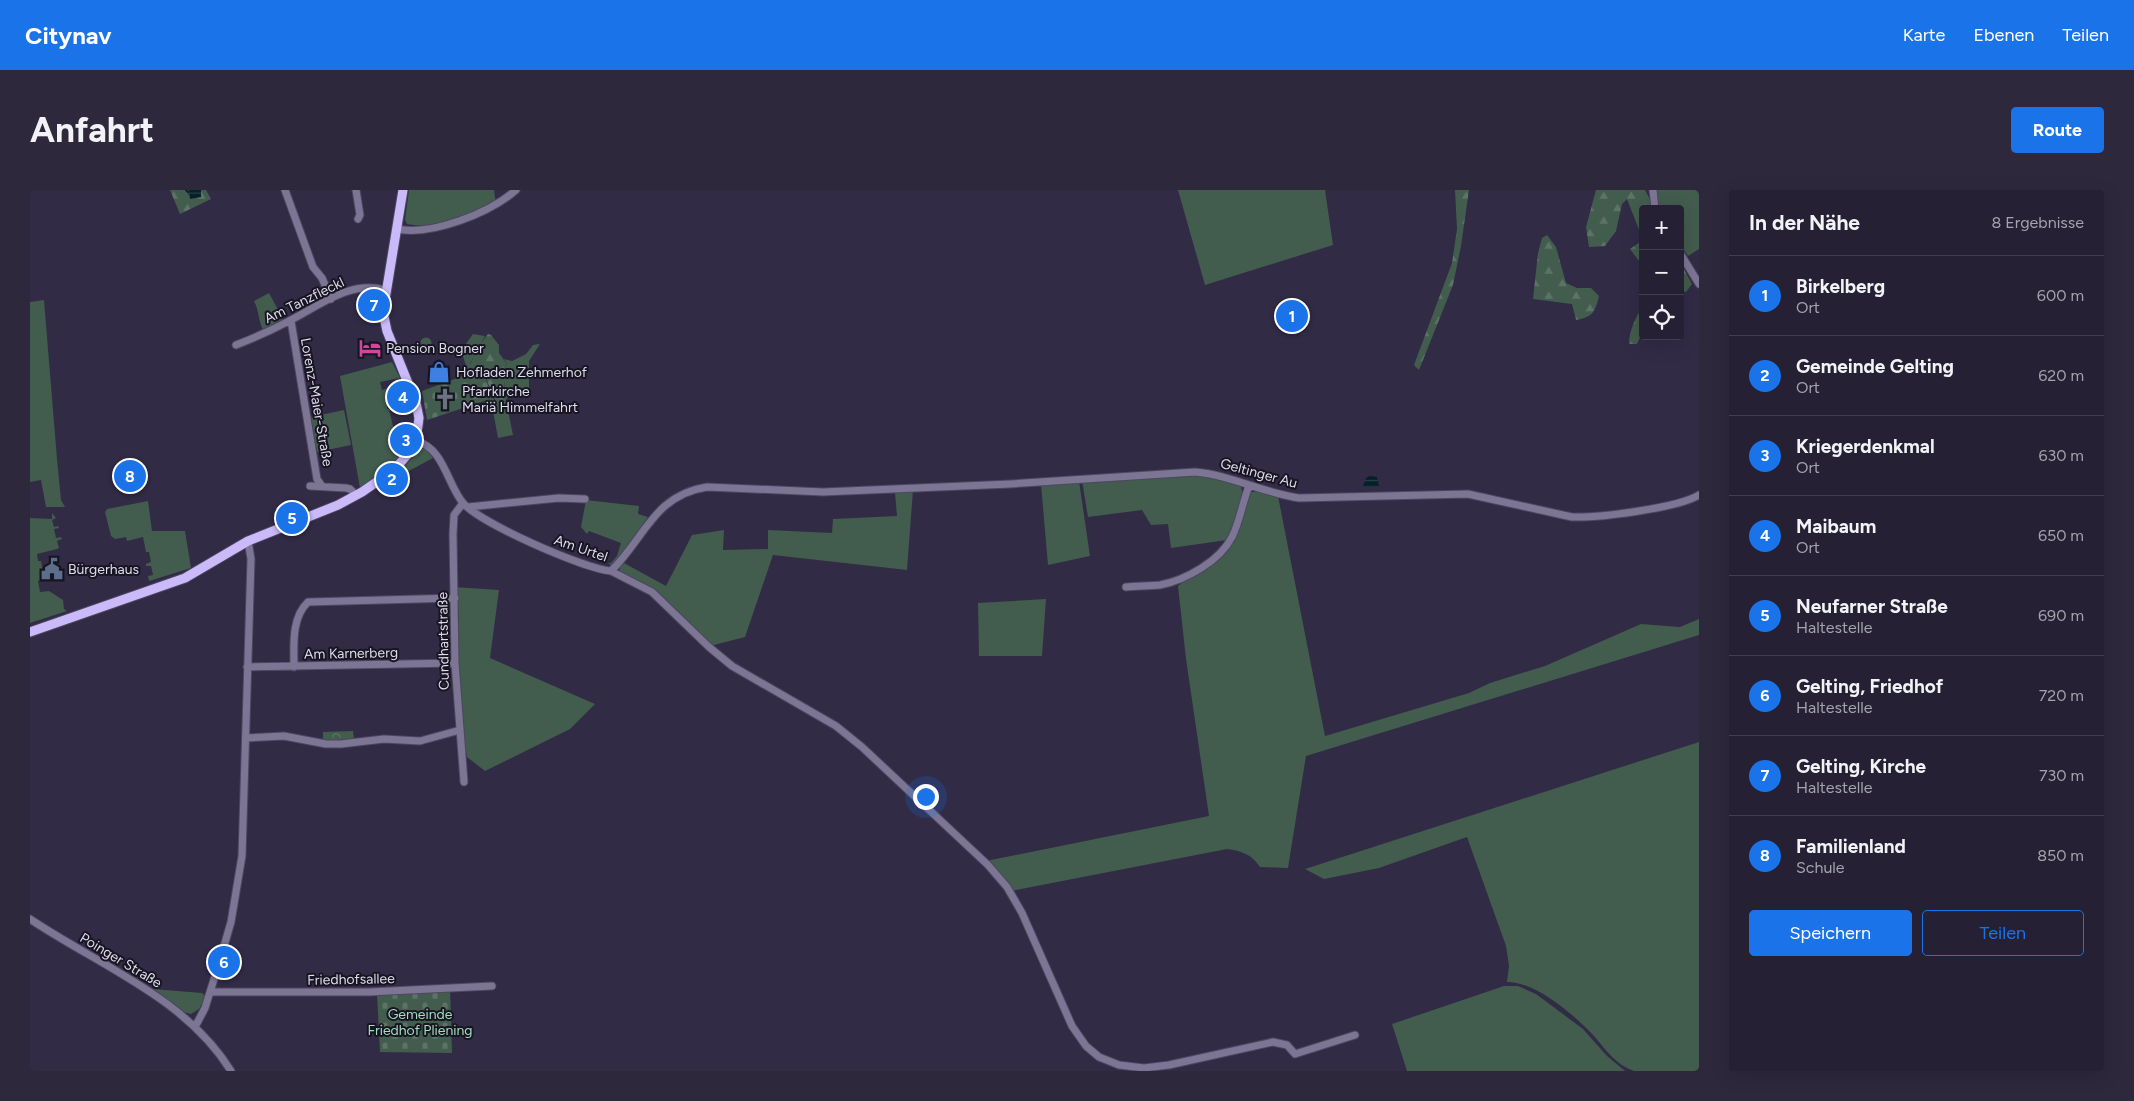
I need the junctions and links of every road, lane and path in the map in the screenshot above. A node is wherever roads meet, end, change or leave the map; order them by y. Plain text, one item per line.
1 (285, 190) edge
2 (356, 190) edge
3 (403, 190) edge
4 (516, 190) edge
5 (1653, 190) edge
6 (1653, 205) edge
7 (358, 218) dead end
8 (396, 229) junction
9 (1684, 260) edge
10 (1699, 284) edge
11 (385, 290) junction
12 (332, 299) junction
13 (291, 321) junction
14 (236, 345) dead end
15 (416, 441) junction
16 (310, 486) dead end
17 (322, 486) junction
18 (1249, 486) junction
19 (807, 493) joint
20 (356, 495) junction
21 (1699, 495) edge
22 (585, 499) dead end
23 (466, 505) junction
24 (248, 541) junction
25 (611, 571) junction
26 (1126, 587) dead end
27 (455, 598) junction
28 (30, 632) edge
29 (454, 663) junction
30 (247, 667) junction
31 (294, 667) junction
32 (460, 730) junction
33 (246, 738) junction
34 (464, 782) dead end
35 (30, 919) edge
36 (492, 986) dead end
37 (211, 992) junction
38 (195, 1027) junction
39 (1355, 1035) dead end
40 (231, 1071) edge

1 - 12 street
2 - 7 street
3 - 8 main road
4 - 8 street
5 - 6 street
8 - 11 main road
9 - 10 street
11 - 12 street, Am Tanzfleckl
11 - 15 main road
12 - 13 street, Am Tanzfleckl
13 - 14 street, Am Tanzfleckl
13 - 17 street, Lorenz-Maier-Straße
15 - 20 main road
15 - 23 street, Am Urtel
16 - 17 street
17 - 20 street
18 - 19 street, Geltinger Au
18 - 21 street, Geltinger Au
18 - 26 street
19 - 25 street, Am Urtel
20 - 24 main road
22 - 23 street
23 - 25 street, Am Urtel
23 - 27 street, Cundhartstraße
24 - 28 main road
24 - 30 street
25 - 39 street
27 - 29 street, Cundhartstraße
27 - 31 street
29 - 31 street, Am Karnerberg
29 - 32 street, Cundhartstraße
30 - 31 street, Am Karnerberg
30 - 33 street
32 - 33 street
32 - 34 street, Cundhartstraße
33 - 37 street
35 - 38 street, Poinger Straße
36 - 37 street, Friedhofsallee
37 - 38 street
38 - 40 street, Poinger Straße

